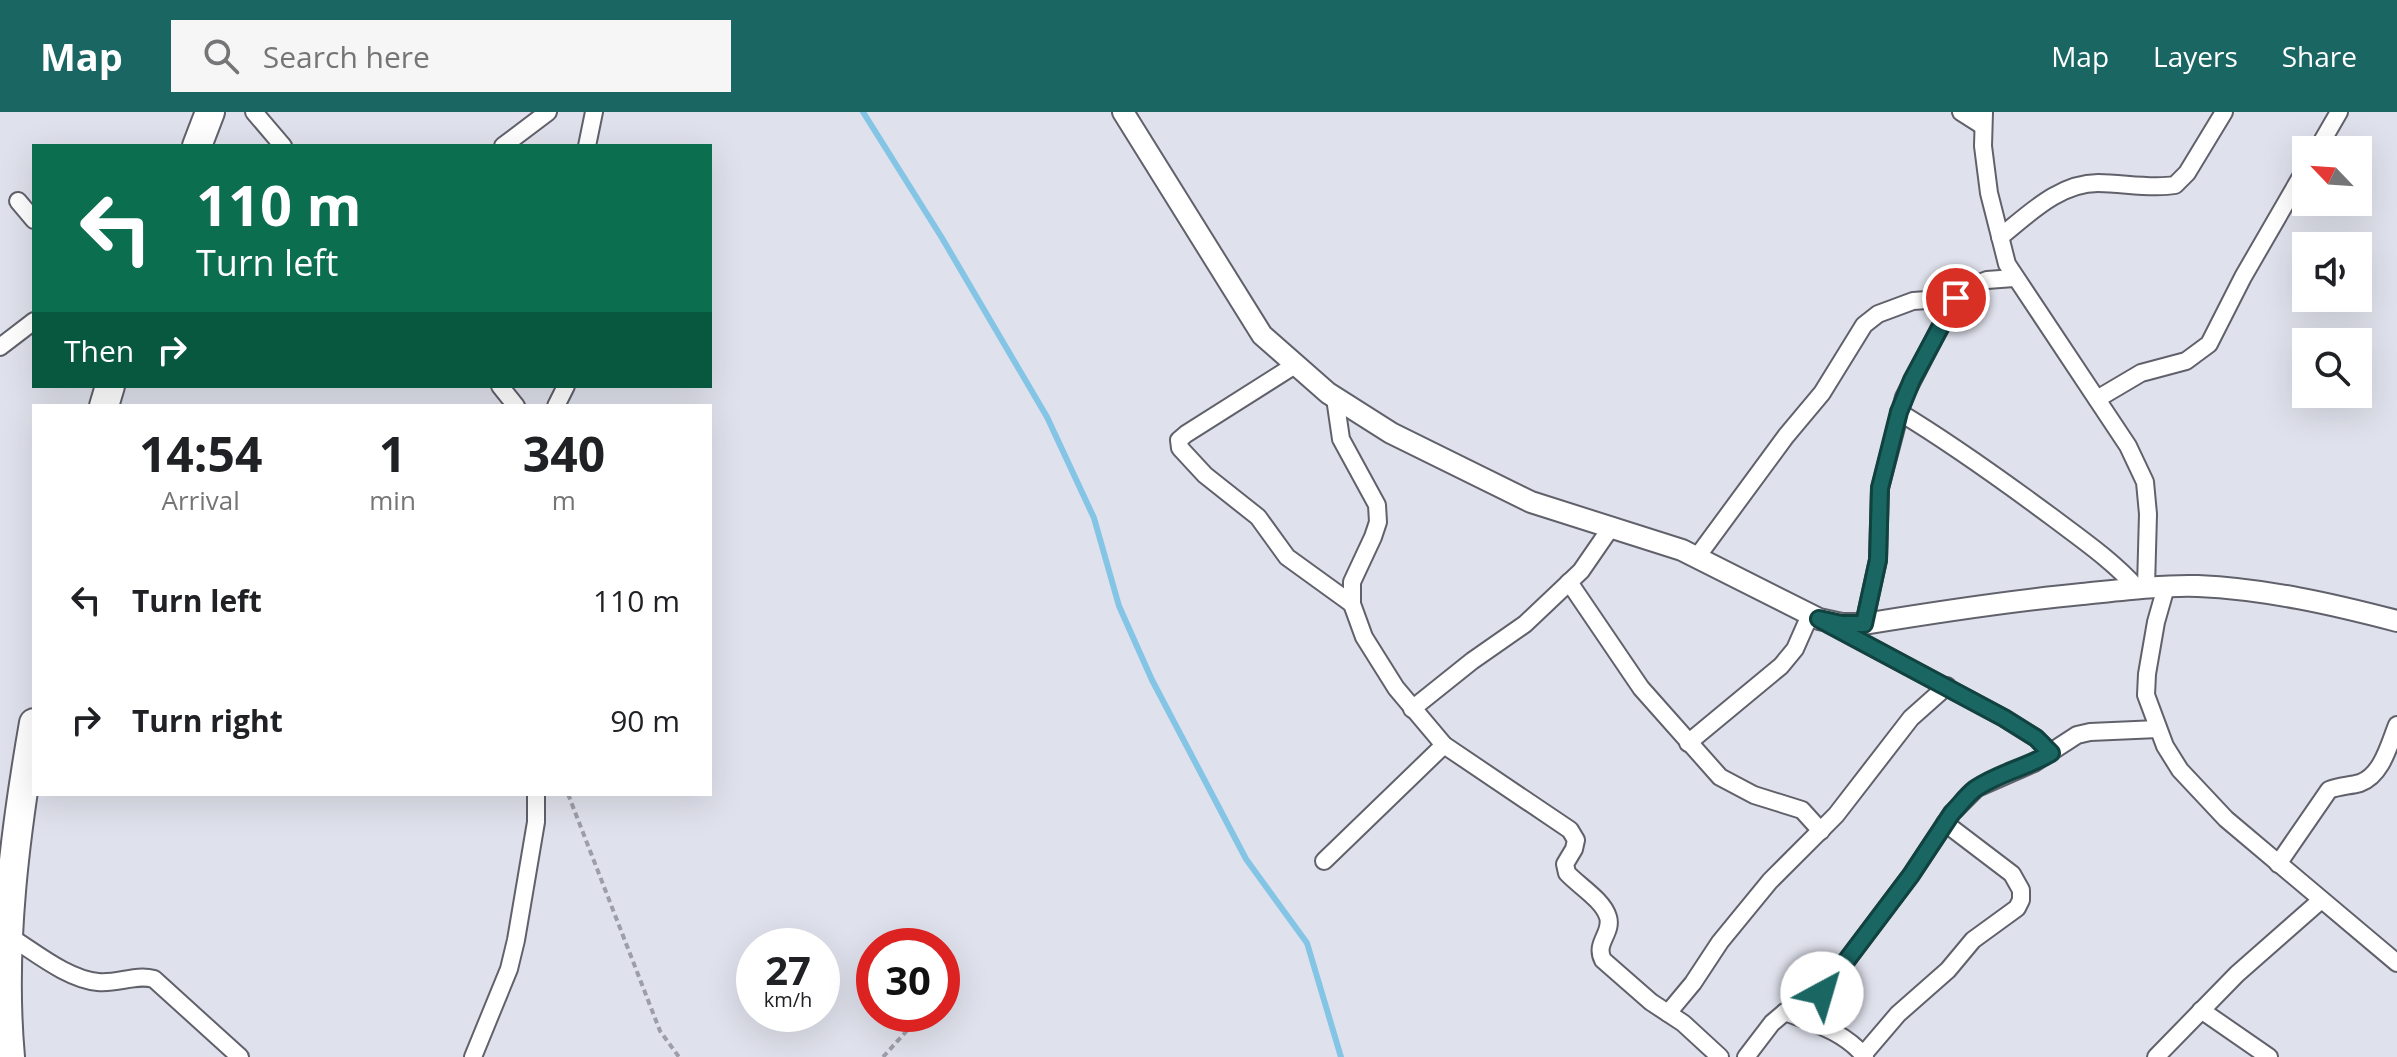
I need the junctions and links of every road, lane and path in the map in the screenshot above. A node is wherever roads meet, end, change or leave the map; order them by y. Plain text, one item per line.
1 (210, 112) edge
2 (254, 112) edge
3 (548, 112) edge
4 (594, 112) edge
5 (1123, 112) edge
6 (1961, 112) edge
7 (2224, 112) edge
8 (2339, 112) edge
9 (1984, 119) edge
10 (2325, 136) edge
11 (198, 144) edge
12 (281, 144) edge
13 (506, 144) edge
14 (587, 144) edge
15 (2292, 192) edge
16 (18, 201) dead end
17 (32, 218) edge
18 (2000, 237) junction
19 (2014, 278) junction
20 (1956, 298) junction
21 (32, 323) edge
22 (0, 347) edge
23 (1295, 365) junction
24 (502, 388) edge
25 (1335, 398) junction
26 (2097, 399) junction
27 (514, 404) edge
28 (1899, 412) junction
29 (1612, 526) junction
30 (1697, 557) junction
31 (1569, 582) junction
32 (2150, 587) junction
33 (1352, 604) junction
34 (1815, 617) junction
35 (2397, 621) edge
36 (1864, 624) junction
37 (1947, 686) junction
38 (1412, 709) junction
39 (2397, 725) edge
40 (2158, 729) junction
41 (32, 735) edge
42 (1688, 743) junction
43 (1444, 745) junction
44 (2051, 753) junction
45 (536, 796) edge
46 (569, 796) edge
47 (1945, 823) junction
48 (1821, 831) junction
49 (1324, 861) dead end
50 (2278, 864) junction
51 (2320, 901) junction
52 (9, 936) junction
53 (2397, 963) edge
54 (2201, 1010) junction
55 (1785, 1012) junction
56 (1668, 1013) junction
57 (906, 1032) edge
58 (1864, 1056) edge
59 (10, 1057) edge
60 (240, 1057) edge
61 (473, 1057) edge
62 (679, 1057) edge
63 (883, 1057) edge
64 (1720, 1057) edge
65 (1746, 1057) edge
66 (2156, 1057) edge
67 (2269, 1057) edge

1 - 11 highway
2 - 12 street
3 - 13 street
4 - 14 street
5 - 23 street
6 - 9 street
7 - 18 street
8 - 10 street
9 - 18 street
15 - 26 street
16 - 17 street
18 - 19 street
19 - 20 street
19 - 26 street
20 - 28 street
20 - 30 street
21 - 22 street
23 - 25 street
23 - 33 street
24 - 27 street
25 - 29 street
25 - 33 street
26 - 32 street
28 - 32 street
28 - 36 street
29 - 30 street
29 - 31 street
30 - 34 street
31 - 38 street
31 - 42 street
32 - 35 street
32 - 36 street
32 - 40 street
33 - 38 street
34 - 36 street
34 - 37 street
34 - 42 street
37 - 44 street
37 - 48 street
38 - 43 street
39 - 50 street
40 - 44 street
40 - 50 street
41 - 52 highway
42 - 48 street
43 - 49 street
43 - 56 street
44 - 47 street
45 - 61 street
46 - 62 path
47 - 55 street
47 - 58 street
48 - 56 street
50 - 51 street
51 - 53 street
51 - 54 street
52 - 59 highway
52 - 60 street
54 - 66 street
54 - 67 street
55 - 58 street
55 - 65 street
56 - 64 street
57 - 63 path

